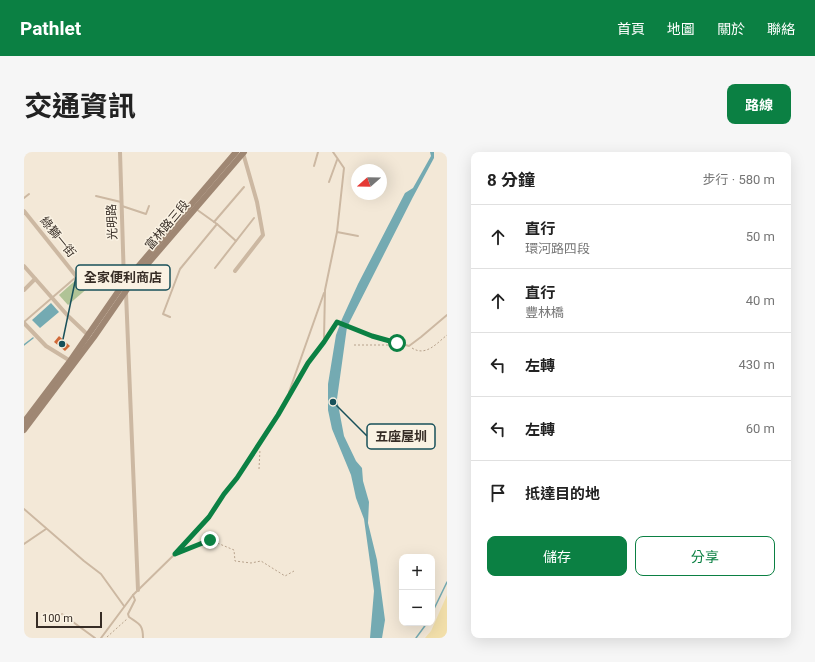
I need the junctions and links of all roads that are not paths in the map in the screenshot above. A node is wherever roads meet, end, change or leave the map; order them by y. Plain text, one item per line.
1 (120, 152) edge
2 (236, 152) edge
3 (243, 152) edge
4 (318, 152) edge
5 (333, 152) edge
6 (337, 160) junction
7 (314, 166) dead end
8 (329, 182) dead end
9 (244, 187) dead end
10 (29, 194) dead end
11 (96, 196) dead end
12 (24, 198) edge
13 (122, 204) junction
14 (149, 206) dead end
15 (193, 206) junction
16 (24, 211) edge
17 (254, 218) dead end
18 (214, 222) junction
19 (217, 224) junction
20 (337, 232) junction
21 (358, 236) dead end
22 (236, 241) junction
23 (24, 266) edge
24 (215, 268) dead end
25 (83, 271) dead end
26 (235, 271) dead end
27 (76, 276) junction
28 (35, 279) junction
29 (124, 282) junction
30 (24, 290) edge
31 (325, 290) junction
32 (126, 292) junction
33 (51, 297) junction
34 (447, 315) edge
35 (170, 317) dead end
36 (24, 322) edge
37 (88, 335) junction
38 (324, 342) junction
39 (72, 362) junction
40 (288, 397) junction
41 (24, 422) edge
42 (24, 430) edge
43 (24, 509) edge
44 (46, 529) junction
45 (24, 544) edge
46 (138, 590) junction
47 (134, 595) junction
48 (124, 606) junction
49 (62, 614) dead end
50 (95, 638) edge
51 (101, 638) edge
52 (143, 638) edge

1 - 13 street, 光明路
2 - 15 main road, 富林路三段
3 - 15 main road, 富林路三段
3 - 26 street
4 - 7 lane
5 - 6 lane
6 - 8 lane
6 - 20 lane
9 - 18 lane
10 - 12 lane
11 - 13 lane
13 - 14 lane
13 - 29 street, 光明路
15 - 18 lane
15 - 29 main road, 富林路三段
15 - 32 main road, 富林路三段
16 - 27 street, 綠獅一街
17 - 22 lane
18 - 19 lane
19 - 22 lane
19 - 35 lane
20 - 21 lane
20 - 31 lane
22 - 24 lane
23 - 28 street
25 - 27 lane
27 - 33 lane
28 - 30 street
28 - 33 street
29 - 32 street, 光明路
29 - 37 main road, 富林路三段
31 - 38 lane
31 - 40 lane
32 - 39 main road, 富林路三段
32 - 46 street, 光明路
33 - 36 lane
33 - 37 street
34 - 38 lane
36 - 39 street
37 - 39 main road, 富林路三段
38 - 40 lane
39 - 41 main road, 富林路三段
39 - 42 main road, 富林路三段
40 - 46 lane
43 - 44 lane
44 - 45 lane
44 - 48 lane
46 - 47 lane
47 - 48 lane
47 - 52 lane
48 - 51 lane
49 - 50 lane

